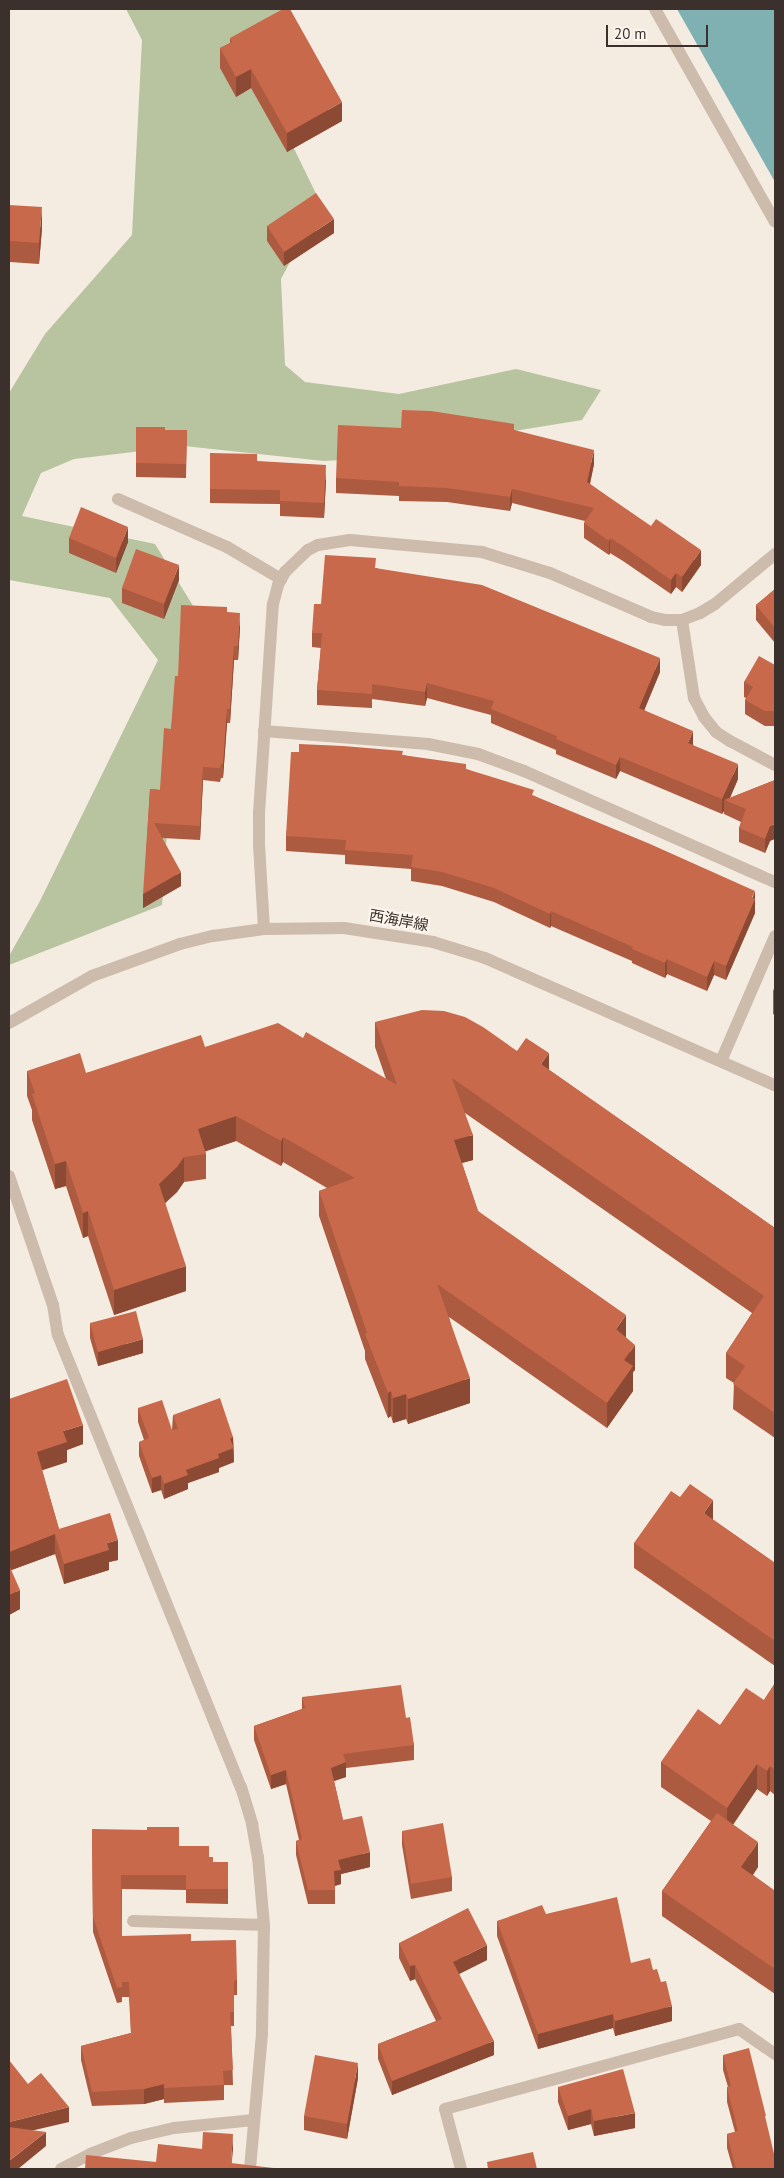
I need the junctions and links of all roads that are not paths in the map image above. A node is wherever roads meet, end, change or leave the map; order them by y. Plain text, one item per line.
1 (655, 9) edge
2 (775, 222) edge
3 (118, 499) dead end
4 (775, 554) edge
5 (281, 579) junction
6 (682, 620) junction
7 (264, 731) junction
8 (775, 765) edge
9 (775, 882) edge
10 (264, 929) junction
11 (775, 936) edge
12 (9, 1023) edge
13 (721, 1061) junction
14 (775, 1085) edge
15 (9, 1176) edge
16 (134, 1921) dead end
17 (264, 1925) junction
18 (775, 2054) edge
19 (254, 2120) junction
20 (61, 2169) edge
21 (250, 2169) edge
22 (461, 2169) edge

1 - 2 street
3 - 5 street
4 - 6 street
5 - 6 street
5 - 7 street
6 - 8 street
7 - 9 street
7 - 10 street
10 - 12 street, 西海岸線
10 - 13 street, 西海岸線
11 - 13 street
13 - 14 street, 西海岸線
15 - 17 street
16 - 17 street
17 - 19 street
18 - 22 street
19 - 20 street
19 - 21 street

